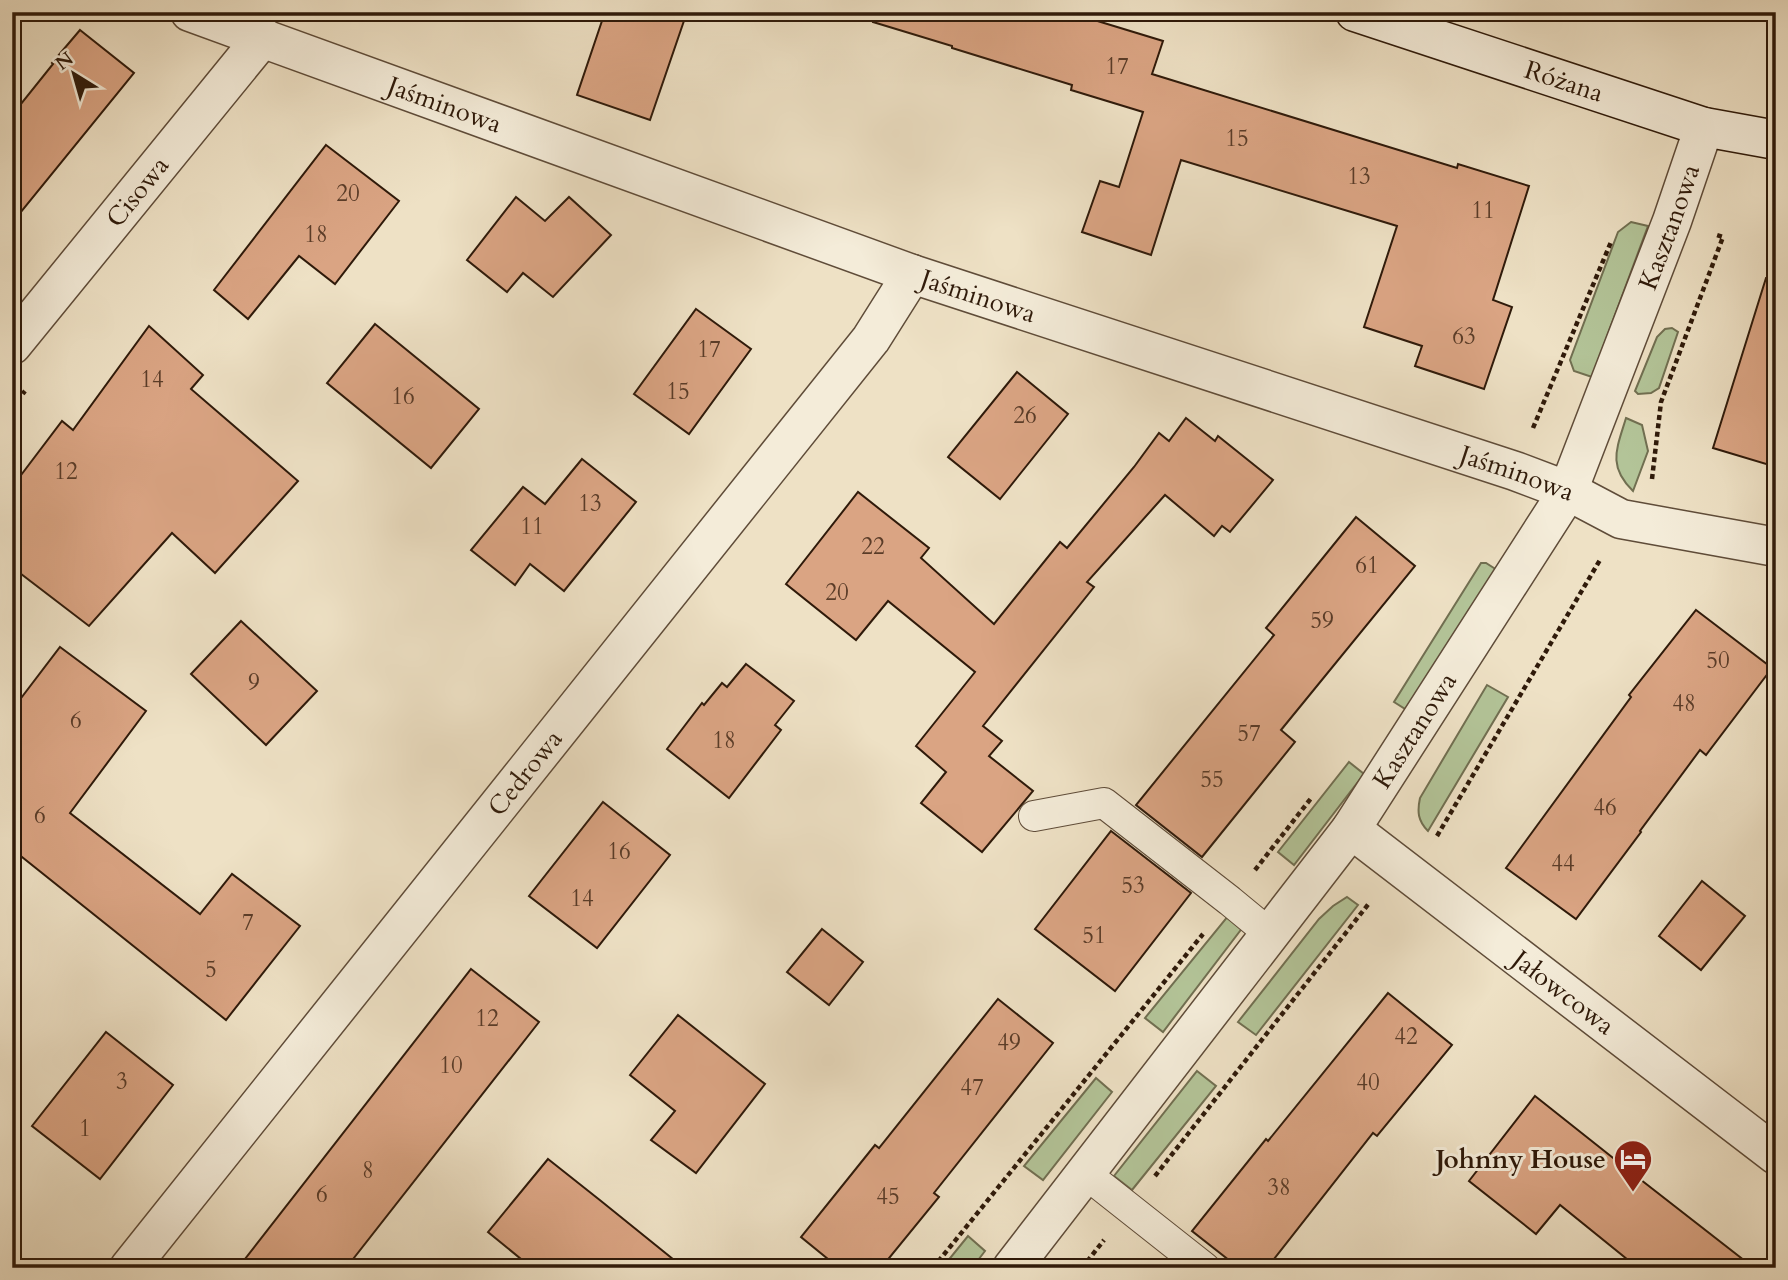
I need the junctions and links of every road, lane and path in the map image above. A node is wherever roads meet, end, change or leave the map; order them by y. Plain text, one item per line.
1 (190, 12) edge
2 (1355, 12) edge
3 (263, 37) junction
4 (1704, 127) junction
5 (1776, 140) edge
6 (912, 274) junction
7 (12, 345) edge
8 (29, 386) dead end
9 (12, 407) edge
10 (1568, 491) junction
11 (1776, 547) edge
12 (1314, 795) dead end
13 (1034, 816) dead end
14 (1351, 829) junction
15 (1230, 901) junction
16 (1270, 934) junction
17 (1776, 1155) edge
18 (1086, 1174) junction
19 (129, 1268) edge
20 (933, 1268) edge
21 (1012, 1268) edge
22 (1205, 1268) edge

1 - 3 street, Jaśminowa
2 - 4 street, Różana
3 - 6 street, Jaśminowa
3 - 7 street, Cisowa
4 - 5 street, Różana
4 - 10 street, Kasztanowa
6 - 10 street, Jaśminowa
6 - 19 street, Cedrowa
8 - 9 path
10 - 11 street, Jaśminowa
10 - 14 street, Kasztanowa
12 - 15 path
13 - 15 lane
14 - 16 street, Kasztanowa
14 - 17 street, Jałowcowa
15 - 16 lane
15 - 20 path
16 - 18 street, Kasztanowa
18 - 21 street, Kasztanowa
18 - 22 lane

